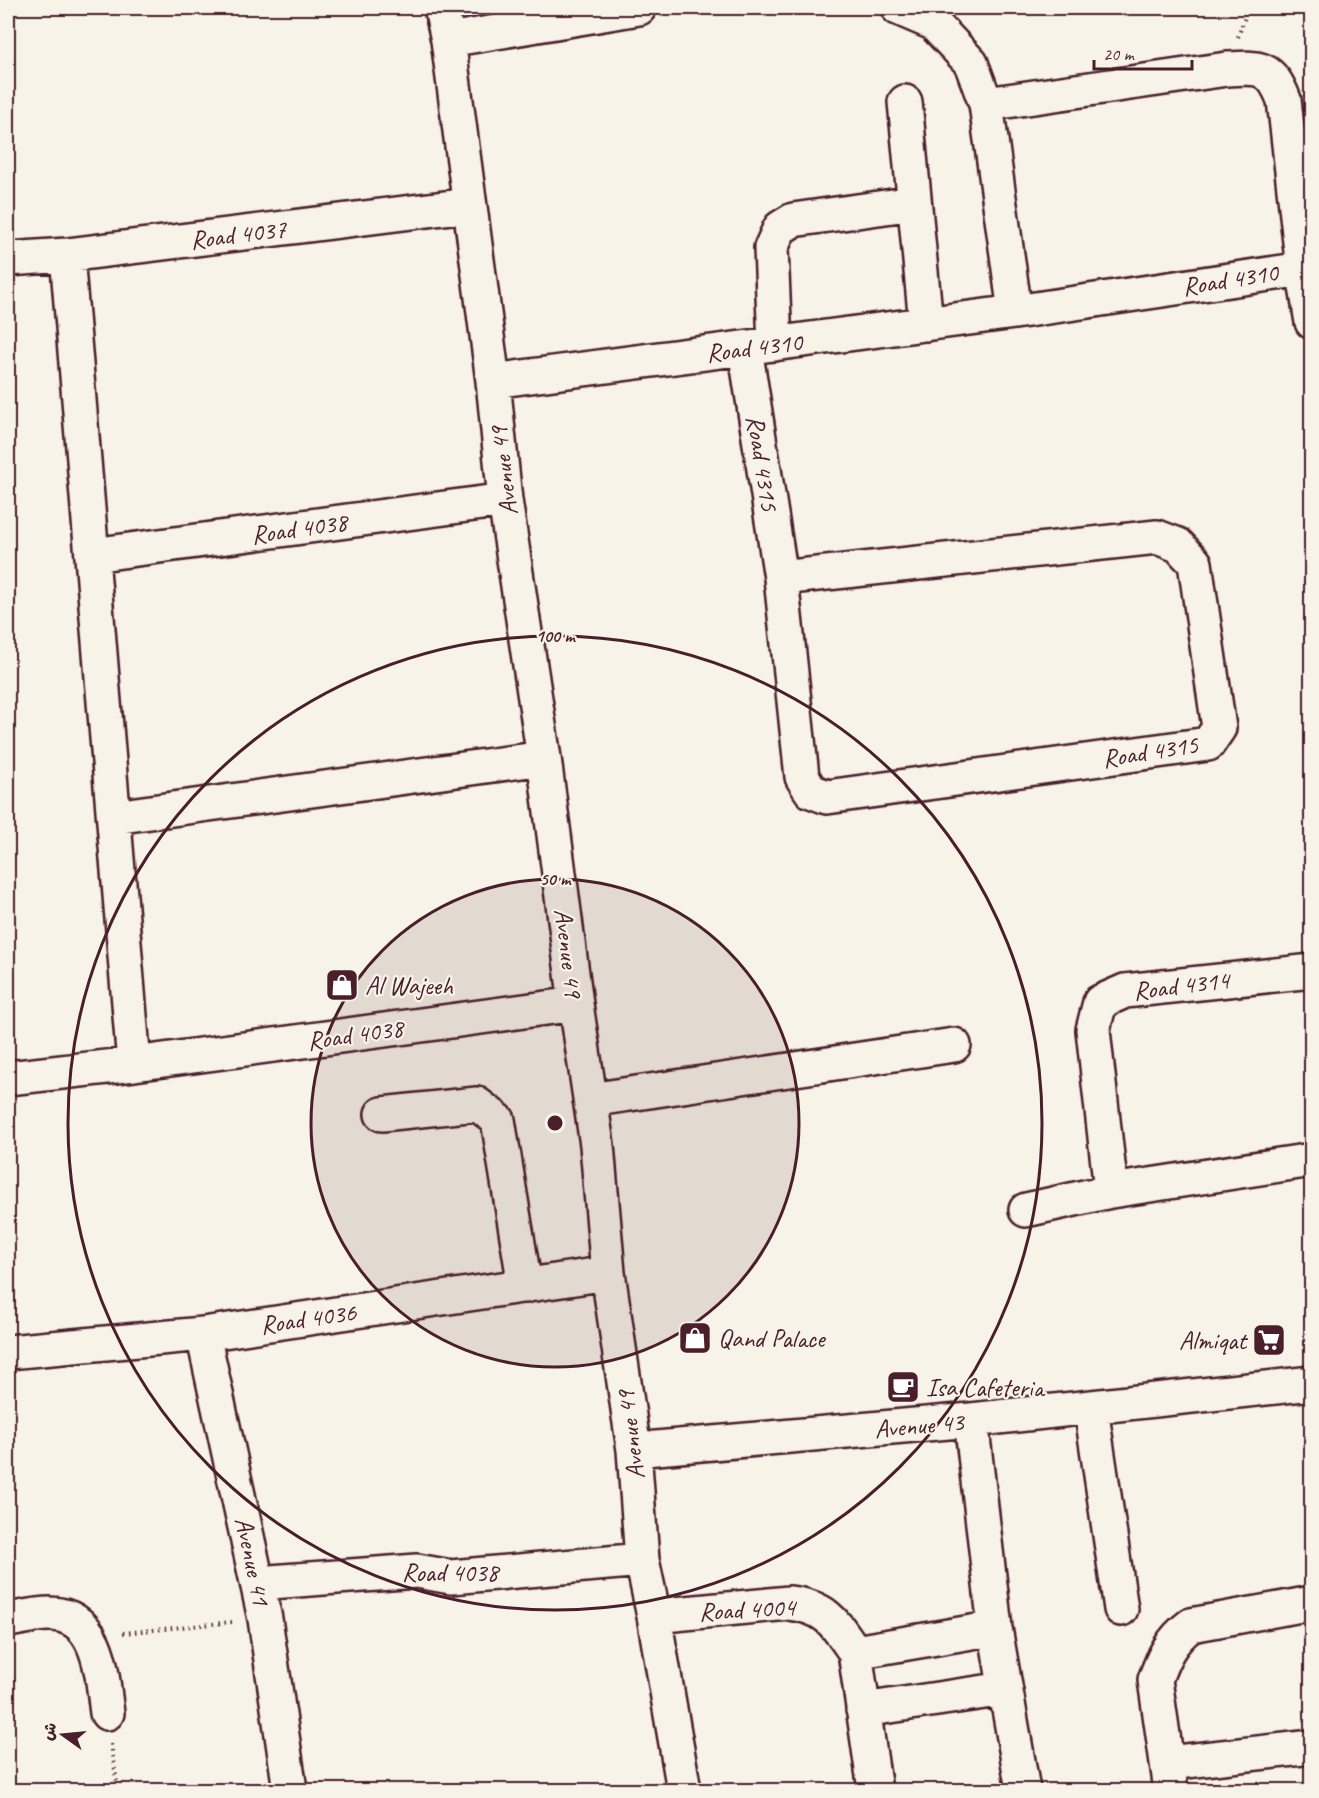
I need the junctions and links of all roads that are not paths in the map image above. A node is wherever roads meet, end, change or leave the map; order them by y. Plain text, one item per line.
1 (441, 8) edge
2 (639, 8) edge
3 (898, 8) edge
4 (448, 40) junction
5 (905, 102) dead end
6 (986, 104) junction
7 (914, 203) junction
8 (468, 205) junction
9 (68, 255) junction
10 (8, 259) edge
11 (1303, 268) junction
12 (1015, 312) junction
13 (1311, 322) edge
14 (926, 324) junction
15 (760, 346) junction
16 (493, 381) junction
17 (505, 500) junction
18 (92, 555) junction
19 (782, 578) junction
20 (544, 758) junction
21 (114, 817) junction
22 (1311, 970) edge
23 (576, 1004) junction
24 (954, 1045) dead end
25 (134, 1064) junction
26 (8, 1078) edge
27 (590, 1100) junction
28 (382, 1114) dead end
29 (1311, 1160) edge
30 (1111, 1191) junction
31 (1026, 1210) dead end
32 (608, 1273) junction
33 (525, 1286) junction
34 (203, 1334) junction
35 (8, 1352) edge
36 (1311, 1383) edge
37 (1091, 1408) junction
38 (971, 1420) junction
39 (634, 1450) junction
40 (642, 1560) junction
41 (257, 1583) junction
42 (1311, 1603) edge
43 (1121, 1609) dead end
44 (654, 1616) junction
45 (8, 1620) edge
46 (995, 1628) junction
47 (855, 1652) junction
48 (1005, 1689) junction
49 (863, 1710) junction
50 (107, 1713) road end
51 (1311, 1747) edge
52 (1169, 1777) edge
53 (290, 1791) edge
54 (684, 1791) edge
55 (875, 1791) edge
56 (1023, 1791) edge

1 - 4 street, Avenue 49
2 - 4 street
3 - 6 street
4 - 8 street, Avenue 49
5 - 7 street
6 - 11 street
6 - 12 street
7 - 14 street
7 - 15 street, Road 4315
8 - 9 street, Road 4037
8 - 16 street, Avenue 49
9 - 10 street, Road 4037
9 - 18 street
11 - 12 street, Road 4310
11 - 13 street
12 - 14 street, Road 4310
14 - 15 street, Road 4310
15 - 16 street, Road 4310
15 - 19 street, Road 4315
16 - 17 street, Avenue 49
17 - 18 street, Road 4038
17 - 20 street, Avenue 49
18 - 21 street
19 - 19 street, Road 4315
20 - 21 street
20 - 23 street, Avenue 49
21 - 25 street
22 - 30 street, Road 4314
23 - 25 street, Road 4038
23 - 27 street, Avenue 49
24 - 27 street
25 - 26 street, Road 4038
27 - 32 street, Avenue 49
28 - 33 street
29 - 30 street
30 - 31 street
32 - 33 street, Road 4036
32 - 39 street, Avenue 49
33 - 34 street, Road 4036
34 - 35 street, Road 4036
34 - 41 street, Avenue 41
36 - 37 street, Avenue 43
37 - 38 street, Avenue 43
37 - 43 street
38 - 39 street, Avenue 43
38 - 46 street
39 - 40 street, Avenue 49
40 - 41 street, Road 4038
40 - 44 street, Avenue 49
41 - 53 street, Avenue 41
42 - 52 street
44 - 47 street, Road 4004
44 - 54 street, Avenue 49
45 - 50 street
46 - 47 street
46 - 48 street
47 - 49 street, Road 4004
48 - 49 street
48 - 56 street
49 - 55 street, Road 4004
51 - 52 street

